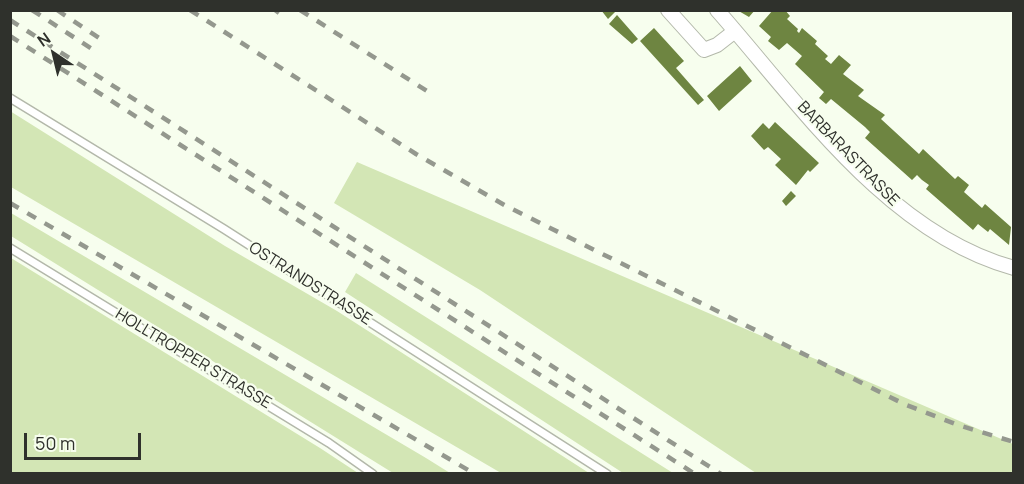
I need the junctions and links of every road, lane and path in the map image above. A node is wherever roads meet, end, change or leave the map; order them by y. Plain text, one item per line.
1 (668, 10) edge
2 (717, 10) edge
3 (735, 31) junction
4 (10, 98) edge
5 (10, 248) edge
6 (1014, 268) edge
7 (373, 474) edge
8 (607, 474) edge

1 - 3 street
2 - 3 street, BARBARASTRASSE
3 - 6 street, BARBARASTRASSE
4 - 8 lane, OSTRANDSTRASSE
5 - 7 lane, HOLLTROPPER STRASSE

